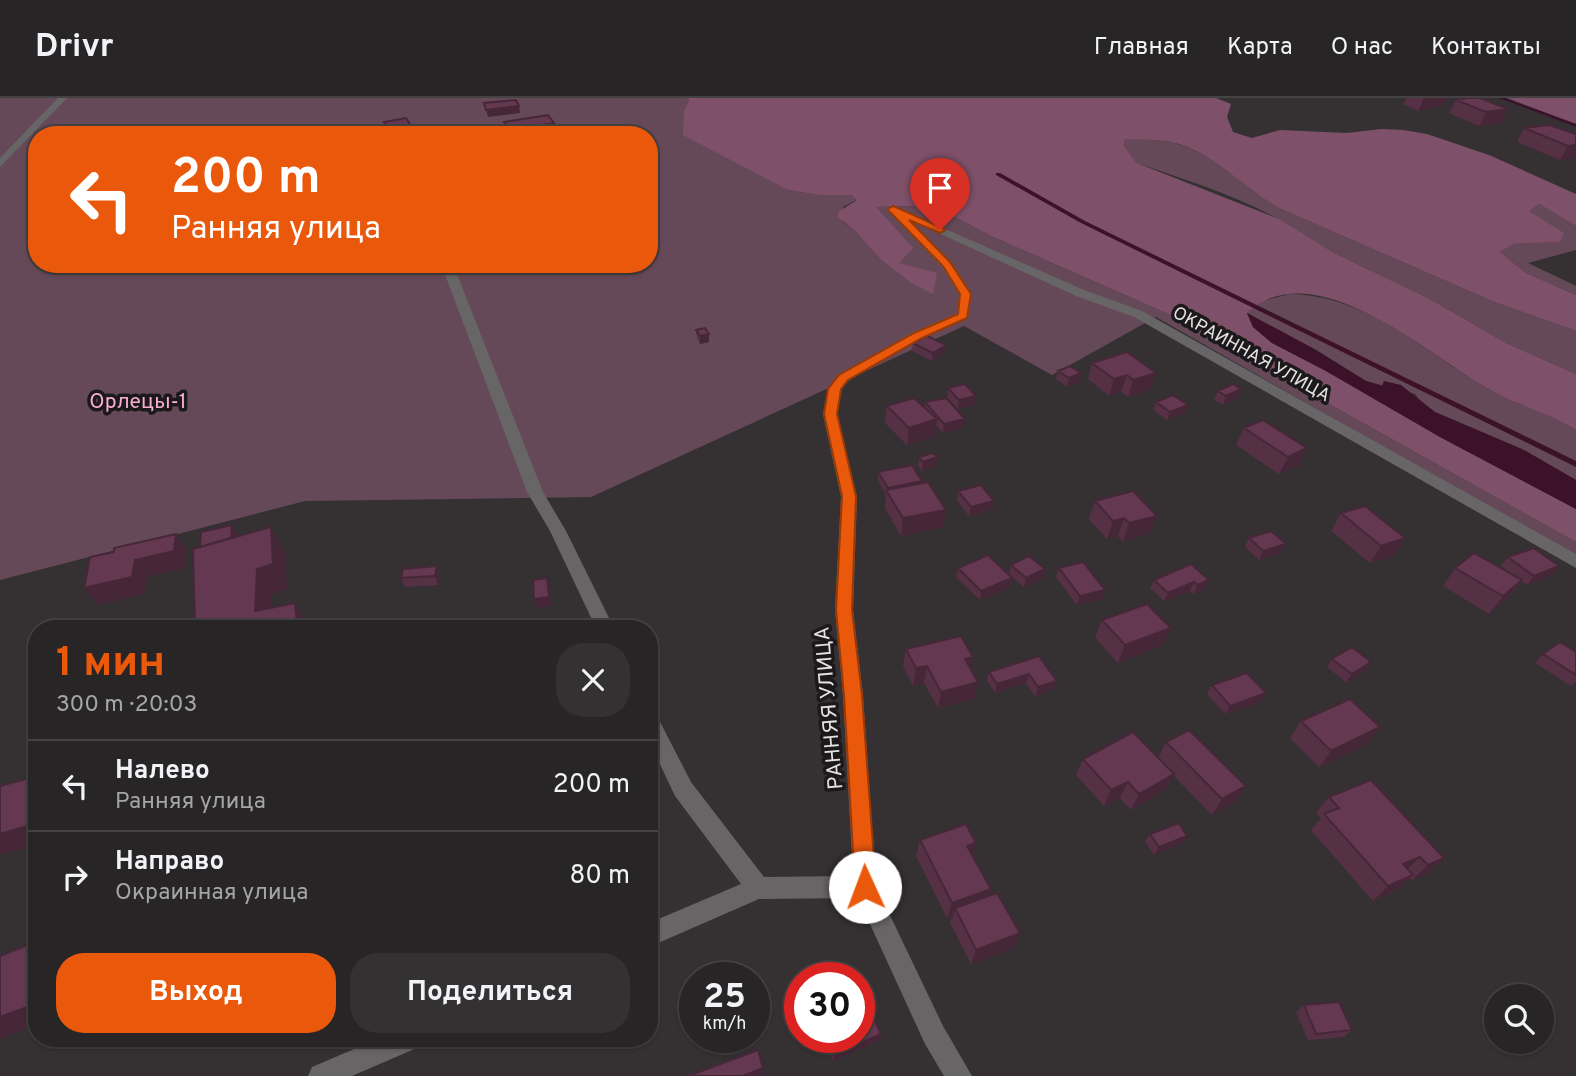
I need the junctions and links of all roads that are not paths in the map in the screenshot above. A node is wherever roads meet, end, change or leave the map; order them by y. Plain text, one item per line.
1 (63, 98) edge
2 (36, 126) edge
3 (28, 134) edge
4 (0, 163) edge
5 (893, 209) joint
6 (450, 273) edge
7 (1576, 562) edge
8 (601, 620) edge
9 (658, 739) edge
10 (865, 887) junction
11 (758, 888) junction
12 (658, 931) edge
13 (389, 1047) edge
14 (321, 1076) edge
15 (959, 1076) edge

1 - 2 street
3 - 4 street
5 - 7 street, ОКРАИННАЯ УЛИЦА
5 - 10 street, РАННЯЯ УЛИЦА
6 - 8 street
9 - 11 street
10 - 11 street
10 - 15 street, РАННЯЯ УЛИЦА
11 - 12 street
13 - 14 street

